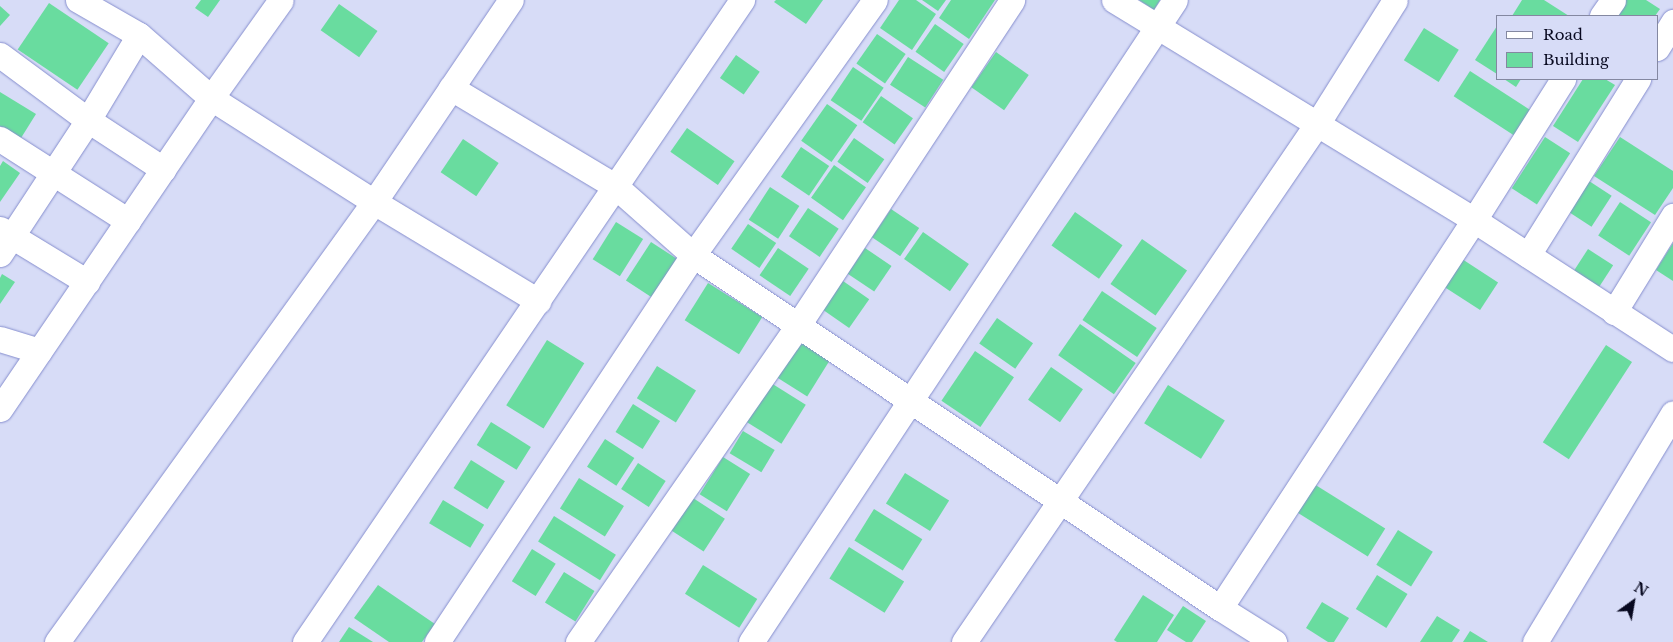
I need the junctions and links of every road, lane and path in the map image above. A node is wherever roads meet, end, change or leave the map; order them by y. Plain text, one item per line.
1 (78, 0) edge
2 (282, 0) edge
3 (511, 0) edge
4 (742, 0) edge
5 (876, 0) edge
6 (1012, 0) edge
7 (1114, 0) edge
8 (1175, 0) edge
9 (1395, 0) edge
10 (1613, 0) edge
11 (1603, 15) edge
12 (1673, 22) edge
13 (1158, 27) junction
14 (139, 35) junction
15 (1658, 46) edge
16 (0, 55) edge
17 (1562, 80) edge
18 (1637, 80) edge
19 (451, 88) junction
20 (211, 98) junction
21 (88, 120) junction
22 (1317, 124) junction
23 (0, 139) edge
24 (163, 169) junction
25 (52, 174) junction
26 (615, 186) junction
27 (374, 202) junction
28 (1673, 216) edge
29 (1474, 220) junction
30 (128, 221) junction
31 (4, 240) edge
32 (693, 255) junction
33 (1528, 255) junction
34 (87, 282) junction
35 (538, 301) junction
36 (1614, 312) junction
37 (798, 325) junction
38 (0, 338) edge
39 (1673, 349) edge
40 (39, 351) junction
41 (911, 401) junction
42 (0, 409) edge
43 (1673, 413) edge
44 (1060, 501) junction
45 (1220, 608) junction
46 (57, 642) edge
47 (305, 642) edge
48 (437, 642) edge
49 (578, 642) edge
50 (751, 642) edge
51 (964, 642) edge
52 (1274, 642) edge
53 (1535, 642) edge

1 - 14 street
2 - 20 street
3 - 19 street
4 - 26 street
5 - 32 street
6 - 37 street
7 - 13 street
8 - 13 street
9 - 22 street
10 - 11 street
12 - 15 street
13 - 22 street
13 - 41 street
14 - 20 street
14 - 21 street
16 - 21 street
17 - 29 street
18 - 33 street
19 - 26 street
19 - 27 street
20 - 24 street
20 - 27 street
21 - 24 street
21 - 25 street
22 - 29 street
22 - 44 street
23 - 25 street
24 - 30 street
25 - 30 street
25 - 31 street
26 - 32 street
26 - 35 street
27 - 35 street
27 - 46 street
28 - 36 street
29 - 33 street
29 - 45 street
30 - 34 street
31 - 34 street
32 - 37 street
32 - 48 street
33 - 36 street
34 - 40 street
35 - 47 street
36 - 39 street
37 - 41 street
37 - 49 street
38 - 40 street
40 - 42 street
41 - 44 street
41 - 50 street
43 - 53 street
44 - 45 street
44 - 51 street
45 - 52 street

